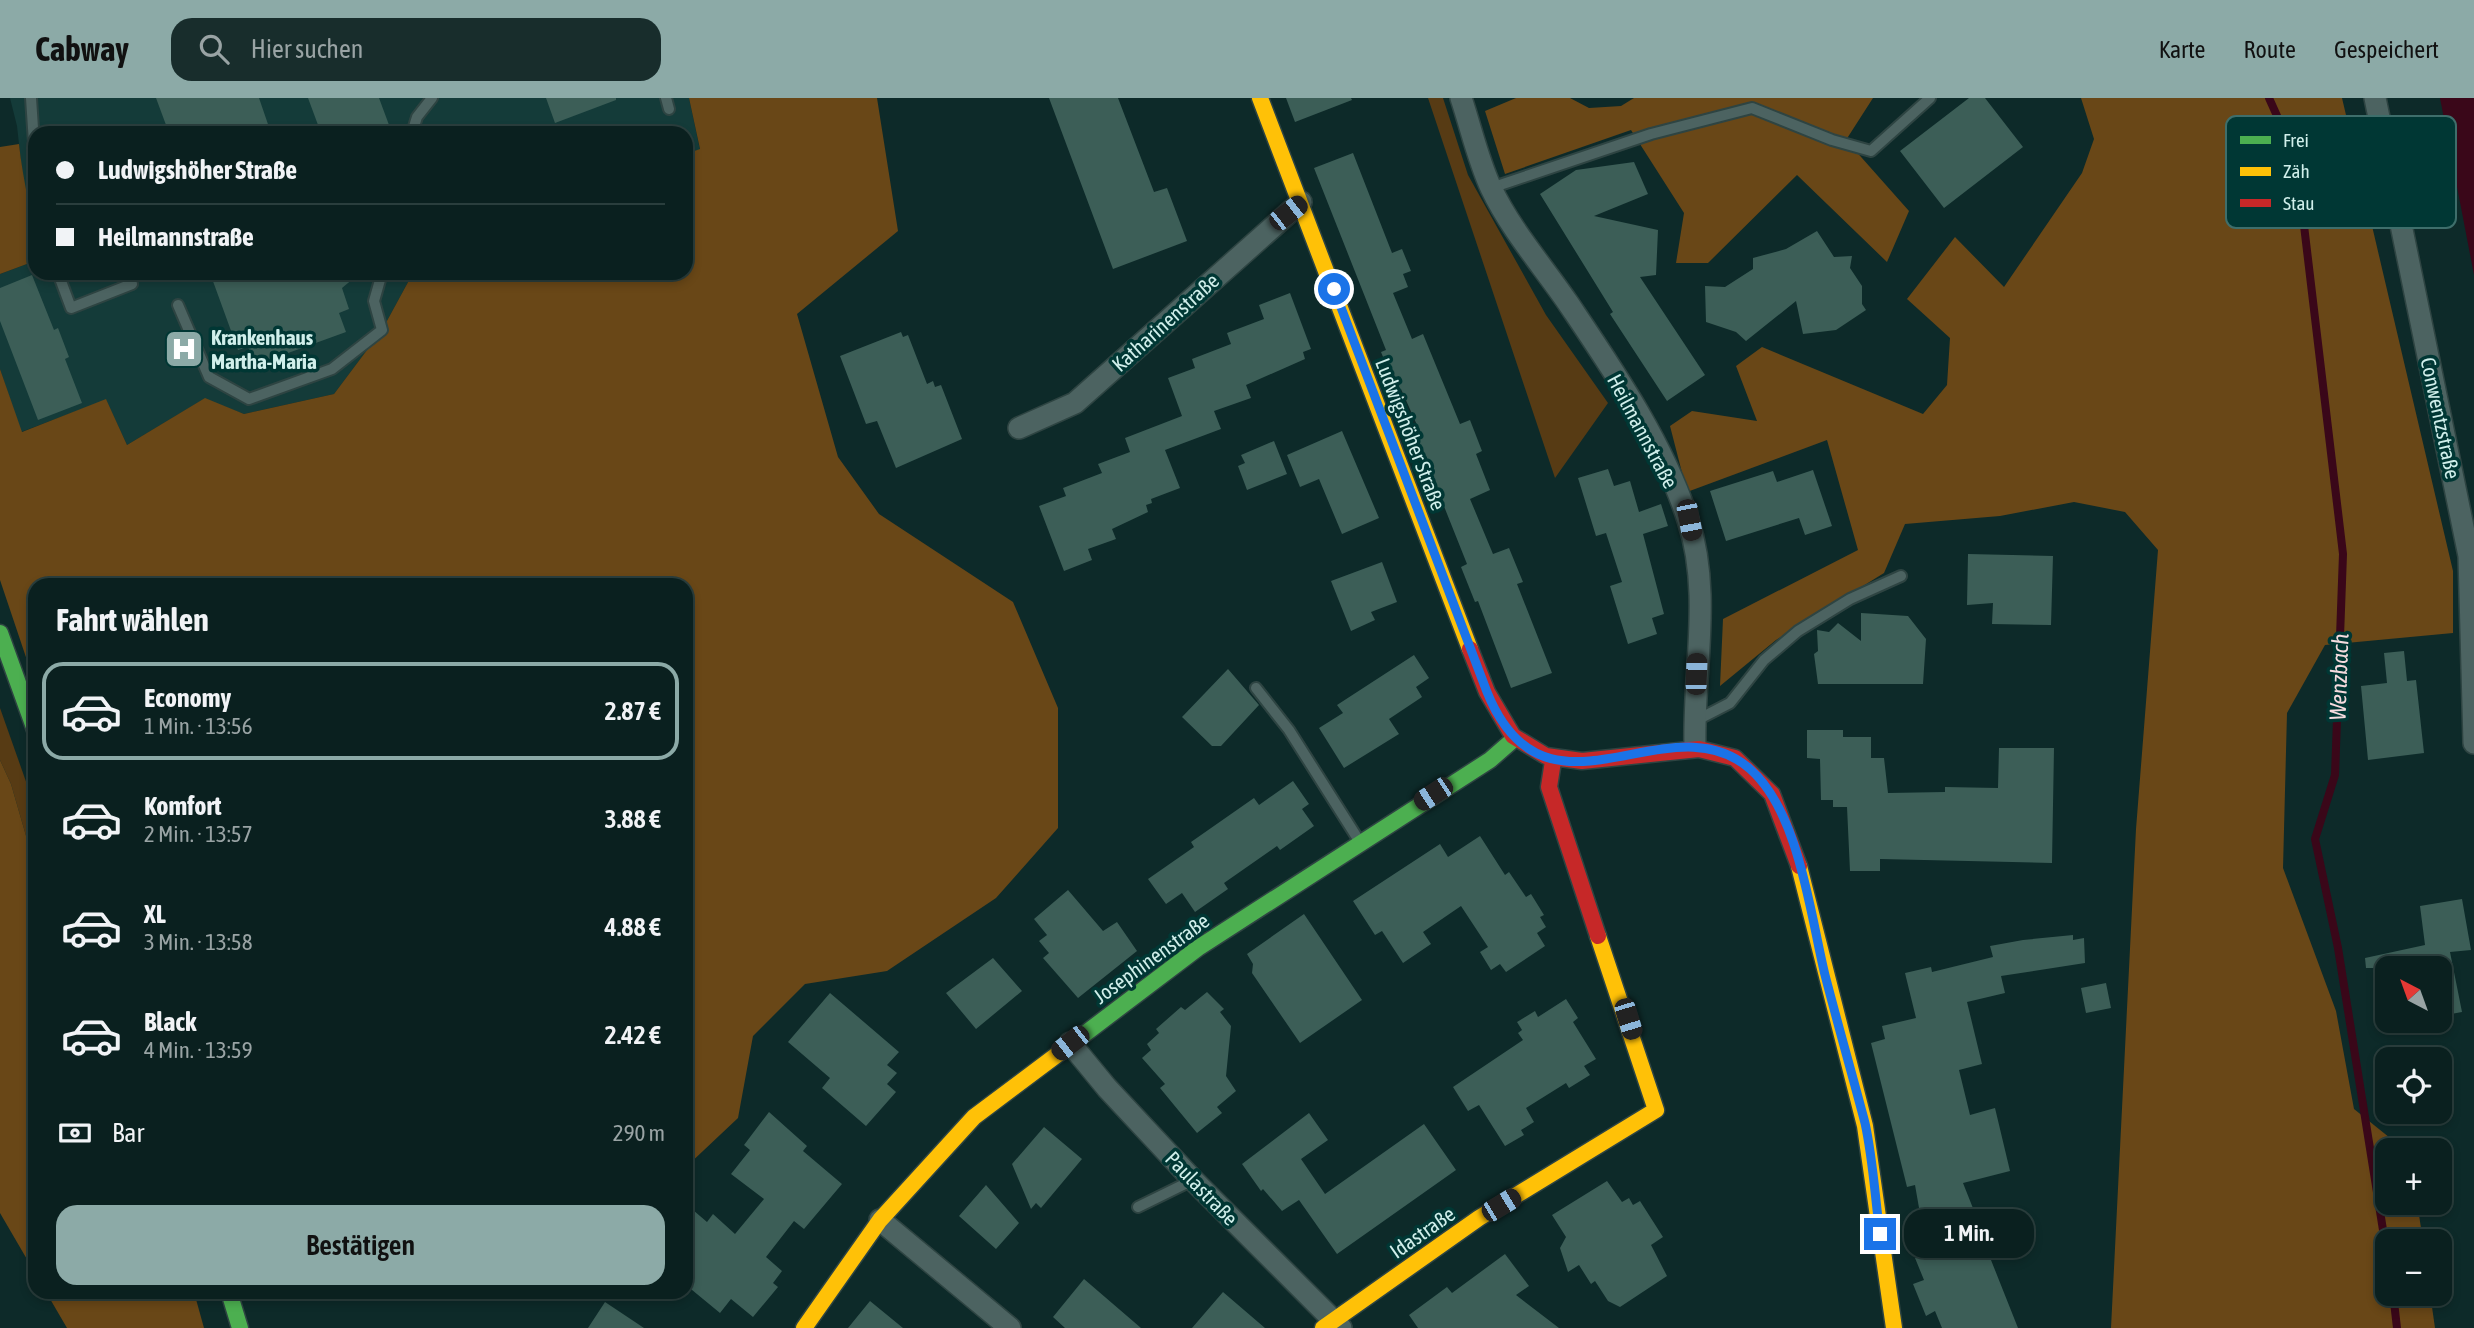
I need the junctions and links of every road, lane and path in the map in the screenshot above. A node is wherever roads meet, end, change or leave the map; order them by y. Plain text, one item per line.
1 (31, 98) edge
2 (432, 98) edge
3 (1260, 98) edge
4 (1461, 98) edge
5 (1930, 98) edge
6 (2375, 98) edge
7 (2379, 116) edge
8 (33, 126) edge
9 (414, 126) edge
10 (1491, 188) junction
11 (1301, 202) junction
12 (2402, 228) edge
13 (61, 280) edge
14 (130, 280) edge
15 (380, 280) edge
16 (178, 305) dead end
17 (1020, 428) dead end
18 (1901, 576) dead end
19 (0, 633) edge
20 (1256, 688) dead end
21 (28, 711) edge
22 (1695, 721) junction
23 (1514, 739) junction
24 (2474, 743) edge
25 (1695, 746) junction
26 (1553, 761) junction
27 (1360, 842) junction
28 (1070, 1043) junction
29 (1193, 1180) junction
30 (1138, 1207) dead end
31 (880, 1220) junction
32 (231, 1299) edge
33 (1332, 1326) edge
34 (240, 1328) edge
35 (804, 1328) edge
36 (1010, 1328) edge
37 (1894, 1328) edge

1 - 8 lane
2 - 9 lane
3 - 11 street, Ludwigshöher Straße
4 - 10 street, Heilmannstraße
5 - 10 lane
6 - 7 street, Conwentzstraße
10 - 22 street, Heilmannstraße
11 - 17 street, Katharinenstraße
11 - 23 street, Ludwigshöher Straße
12 - 24 street, Conwentzstraße
13 - 14 lane
15 - 16 lane
18 - 22 lane
19 - 21 street
20 - 27 lane
22 - 25 street, Heilmannstraße
23 - 26 street, Ludwigshöher Straße
23 - 27 street, Josephinenstraße
25 - 26 street, Ludwigshöher Straße
25 - 37 street
26 - 33 street, Idastraße
27 - 28 street, Josephinenstraße
28 - 29 street, Paulastraße
28 - 31 street, Josephinenstraße
29 - 30 lane
29 - 33 street, Paulastraße
31 - 35 street, Josephinenstraße
31 - 36 street
32 - 34 street

